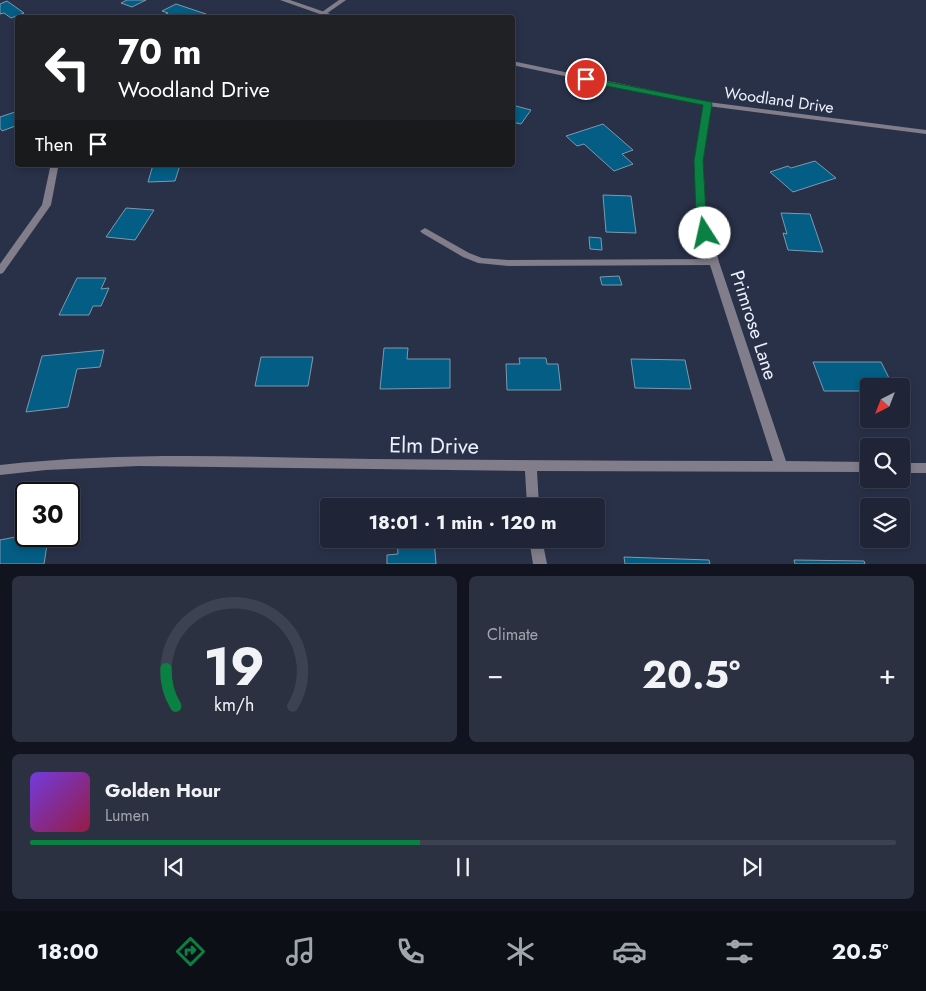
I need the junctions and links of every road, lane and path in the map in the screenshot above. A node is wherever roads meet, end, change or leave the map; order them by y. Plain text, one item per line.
1 (283, 0) edge
2 (343, 0) edge
3 (324, 13) junction
4 (330, 15) edge
5 (515, 64) edge
6 (708, 104) junction
7 (926, 132) edge
8 (54, 168) dead end
9 (425, 231) dead end
10 (714, 262) junction
11 (0, 271) edge
12 (531, 466) junction
13 (781, 466) junction
14 (860, 467) edge
15 (910, 468) edge
16 (926, 468) edge
17 (0, 470) edge
18 (533, 498) edge
19 (537, 548) edge
20 (540, 564) edge

1 - 3 street
2 - 3 street
3 - 4 street
5 - 6 street, Woodland Drive
6 - 7 street, Woodland Drive
6 - 10 street, Primrose Lane
8 - 11 street
9 - 10 street
10 - 13 street, Primrose Lane
12 - 13 street, Elm Drive
12 - 17 street, Elm Drive
12 - 18 street
13 - 14 street, Elm Drive
15 - 16 street
19 - 20 street

